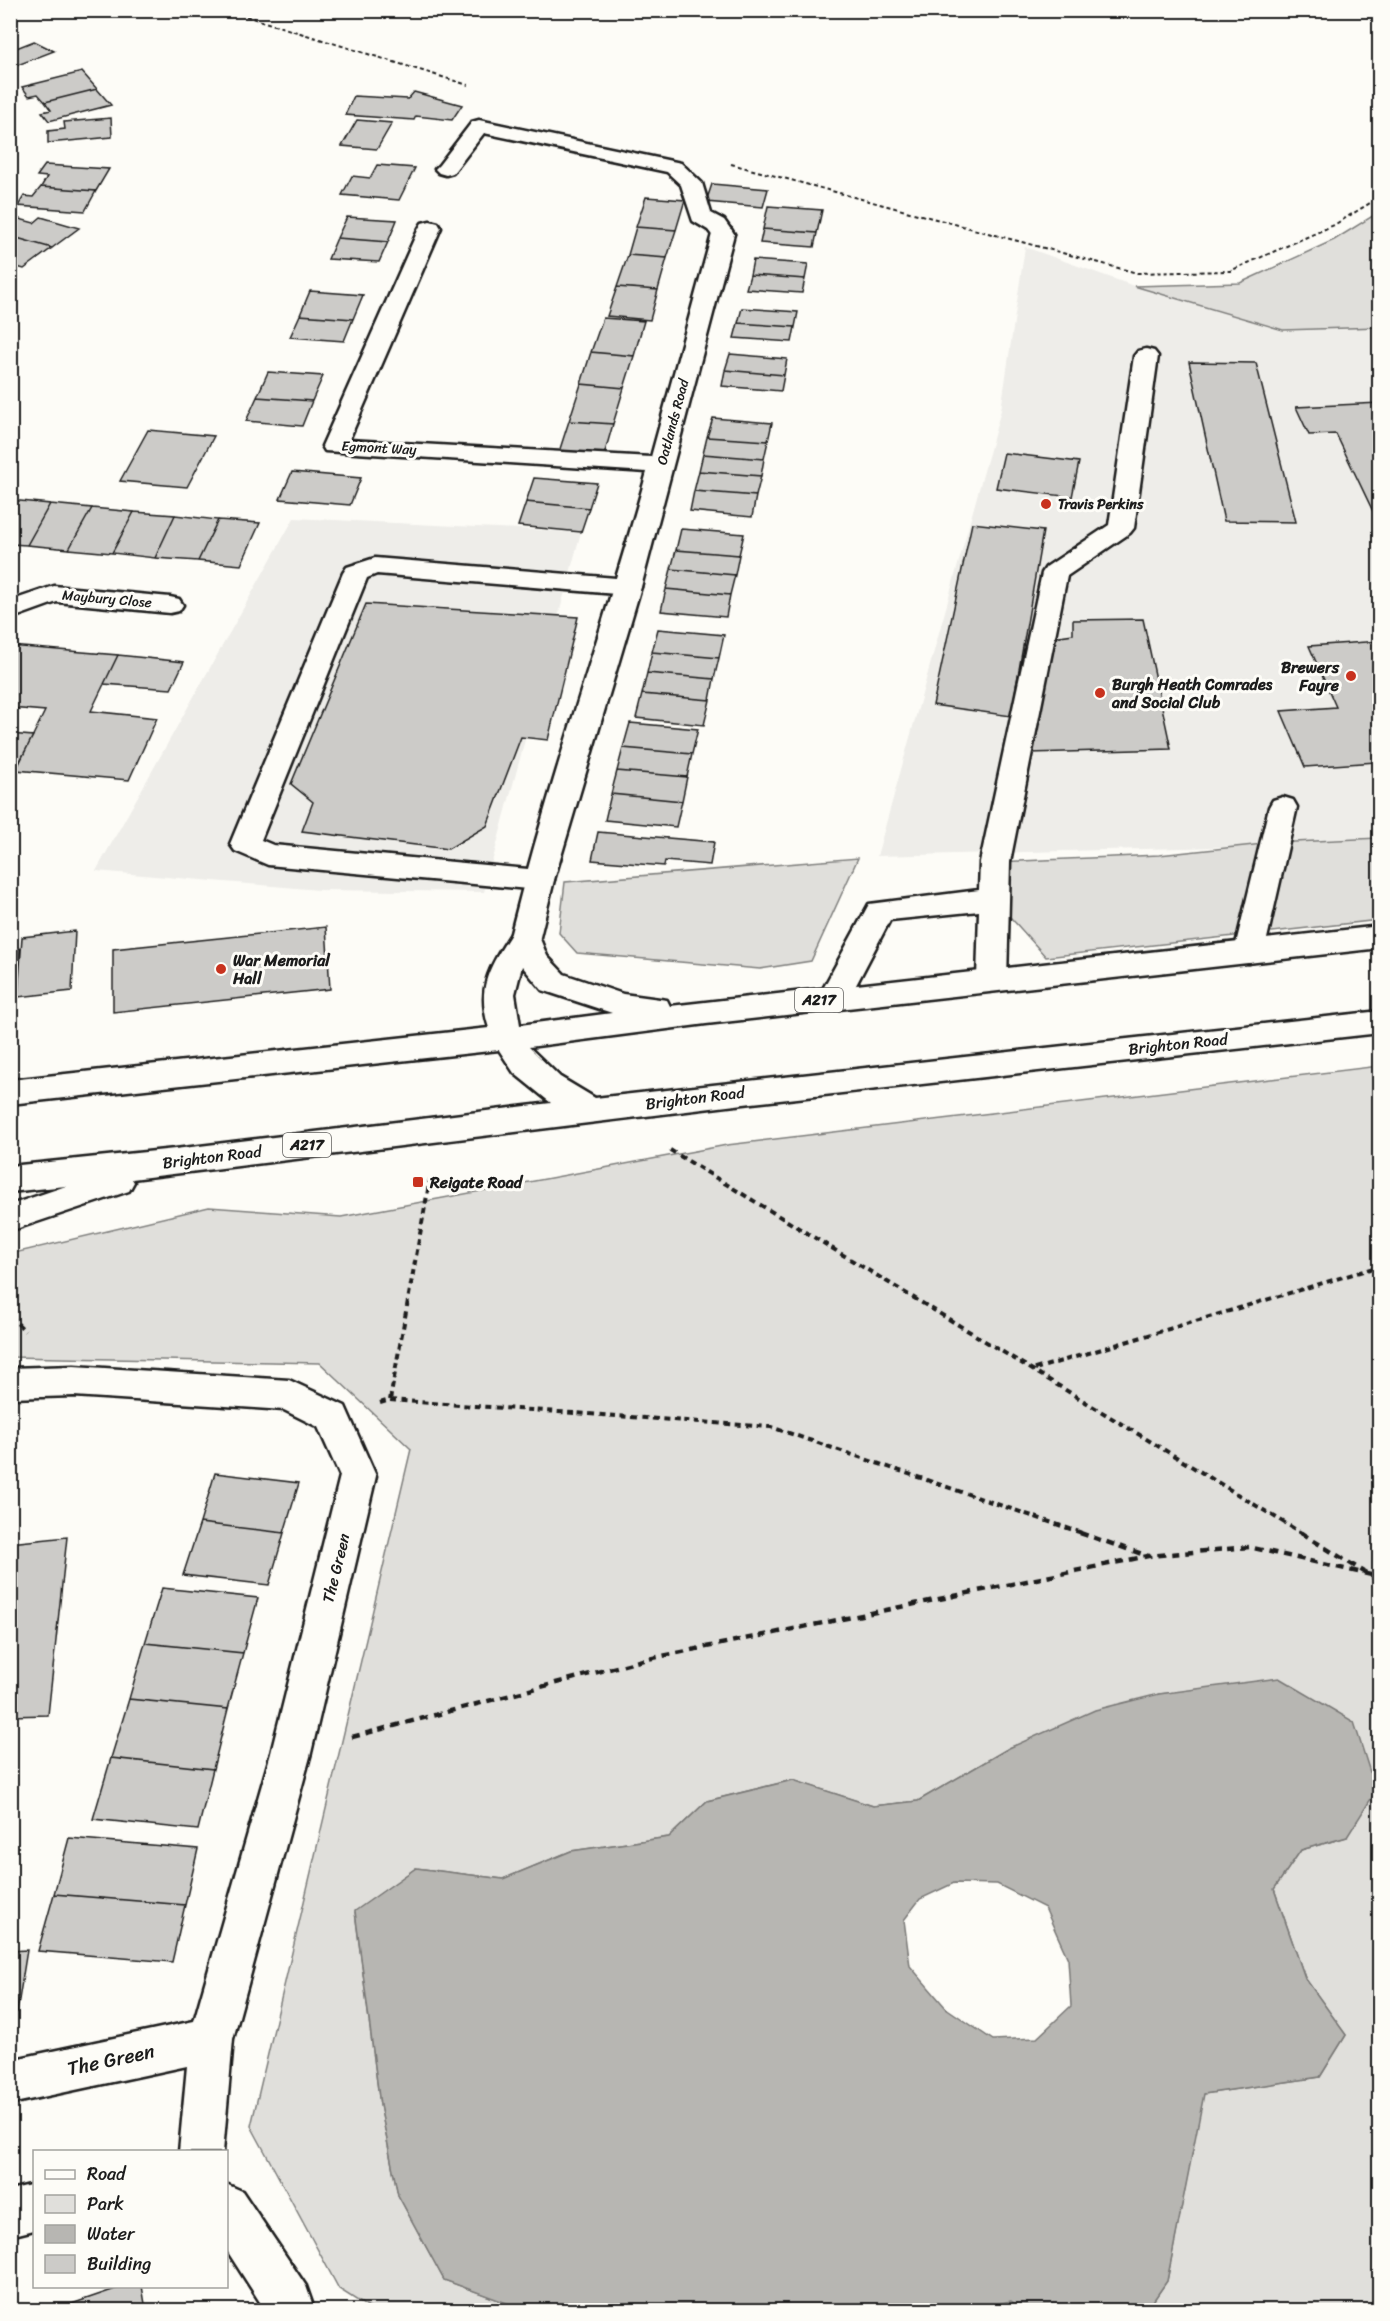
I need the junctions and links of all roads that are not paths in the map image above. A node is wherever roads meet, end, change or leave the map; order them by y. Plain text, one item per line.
1 (446, 169) dead end
2 (430, 228) dead end
3 (1146, 356) dead end
4 (662, 465) junction
5 (628, 587) junction
6 (170, 605) dead end
7 (10, 611) edge
8 (1283, 807) dead end
9 (539, 880) junction
10 (994, 899) junction
11 (525, 937) junction
12 (1380, 937) edge
13 (1249, 952) junction
14 (992, 980) junction
15 (834, 998) junction
16 (706, 1013) junction
17 (1380, 1022) edge
18 (507, 1038) junction
19 (10, 1092) edge
20 (591, 1111) junction
21 (175, 1162) junction
22 (10, 1179) edge
23 (10, 1218) edge
24 (10, 1383) edge
25 (211, 2039) junction
26 (10, 2082) edge
27 (201, 2150) edge
28 (33, 2207) edge
29 (228, 2209) edge
30 (10, 2213) edge
31 (288, 2310) edge

1 - 4 main road, Oatlands Road
2 - 4 main road, Egmont Way
3 - 10 main road
4 - 5 main road, Oatlands Road
5 - 9 main road, Oatlands Road
5 - 9 main road
6 - 7 main road, Maybury Close
8 - 13 main road
9 - 11 main road, Oatlands Road
10 - 14 main road
10 - 15 main road
11 - 16 main road
11 - 18 main road, Oatlands Road
12 - 13 main road, A217
13 - 14 main road, A217
14 - 15 main road, A217
15 - 16 main road, A217
16 - 18 main road, A217
17 - 20 main road, Brighton Road / A217
18 - 19 main road, A217
18 - 20 main road, Oatlands Road
20 - 21 main road, Brighton Road / A217
21 - 22 main road, Brighton Road / A217
21 - 23 main road
24 - 25 main road, The Green
25 - 26 main road, The Green
25 - 27 main road, The Green
28 - 30 main road
29 - 31 main road

